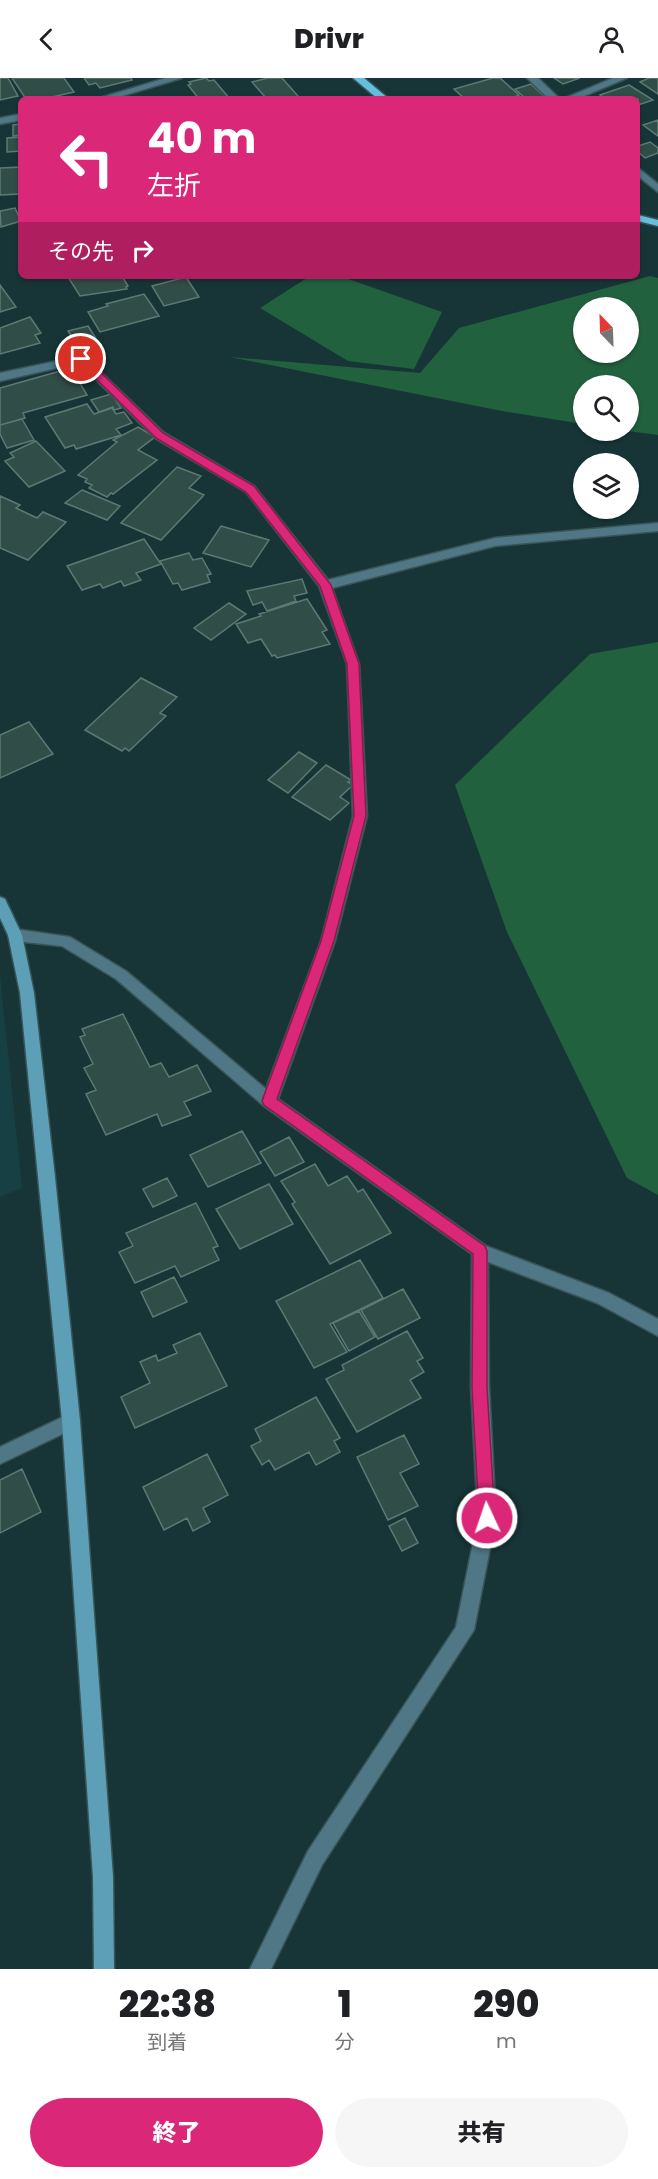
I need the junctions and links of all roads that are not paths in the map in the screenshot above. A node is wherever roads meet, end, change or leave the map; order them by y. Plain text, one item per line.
1 (177, 78) edge
2 (358, 78) edge
3 (532, 78) edge
4 (622, 78) edge
5 (111, 96) edge
6 (380, 96) edge
7 (552, 96) edge
8 (576, 96) edge
9 (18, 118) edge
10 (0, 121) edge
11 (640, 173) edge
12 (658, 189) edge
13 (640, 218) edge
14 (658, 223) edge
15 (0, 377) edge
16 (658, 527) edge
17 (325, 585) junction
18 (0, 903) edge
19 (15, 935) junction
20 (269, 1101) junction
21 (480, 1251) junction
22 (658, 1328) edge
23 (71, 1421) junction
24 (0, 1456) edge
25 (104, 1969) edge
26 (260, 1969) edge

1 - 5 street
2 - 6 main road
3 - 7 street
4 - 8 street
9 - 10 street
11 - 12 street
13 - 14 main road
15 - 17 street
16 - 17 street
17 - 20 street
18 - 19 street
19 - 20 street
19 - 23 street
20 - 21 street
21 - 22 street
21 - 26 street
23 - 24 street
23 - 25 street

